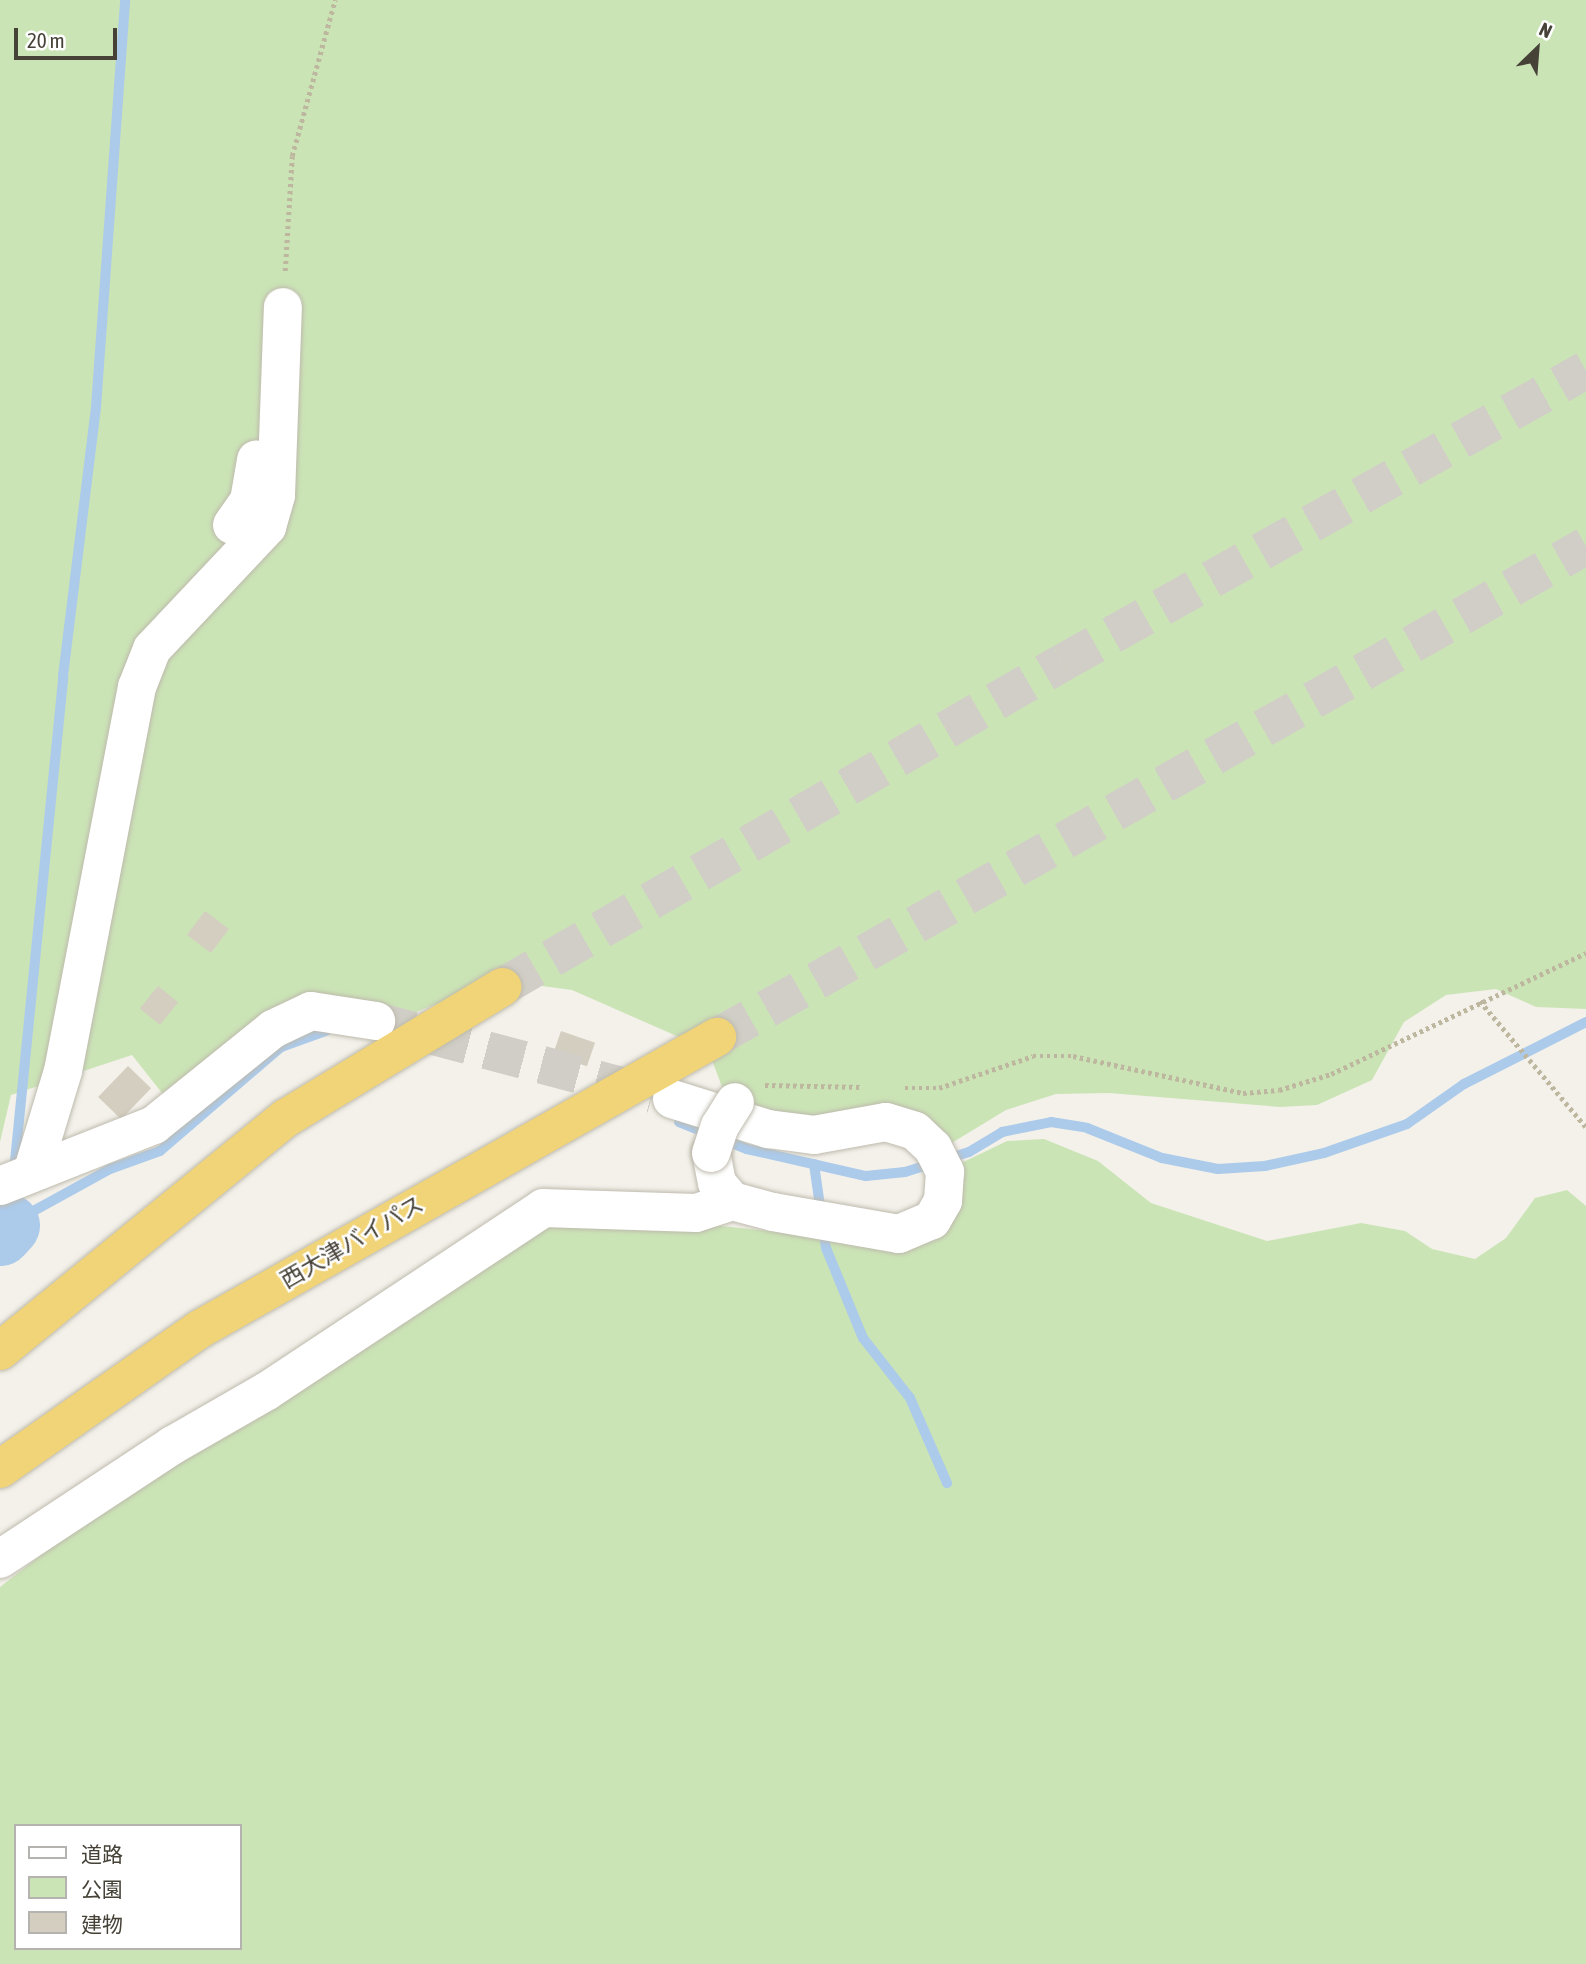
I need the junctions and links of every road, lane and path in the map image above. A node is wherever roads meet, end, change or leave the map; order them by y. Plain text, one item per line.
1 (335, 0) edge
2 (283, 307) joint
3 (280, 391) junction
4 (232, 525) dead end
5 (1586, 953) edge
6 (502, 987) tunnel mouth
7 (1480, 1001) junction
8 (376, 1021) tunnel mouth
9 (717, 1037) tunnel mouth
10 (869, 1087) dead end
11 (897, 1088) dead end
12 (671, 1099) tunnel mouth
13 (734, 1102) joint
14 (1586, 1127) edge
15 (20, 1178) edge
16 (732, 1201) junction
17 (0, 1351) edge
18 (0, 1469) edge
19 (0, 1559) edge

1 - 2 path
2 - 3 street
3 - 4 street
3 - 15 street
5 - 7 path
6 - 17 highway
7 - 11 path
7 - 14 path
8 - 15 street
9 - 18 highway, 西大津バイパス
10 - 13 path
12 - 16 street
13 - 16 street, bridge
16 - 19 street

